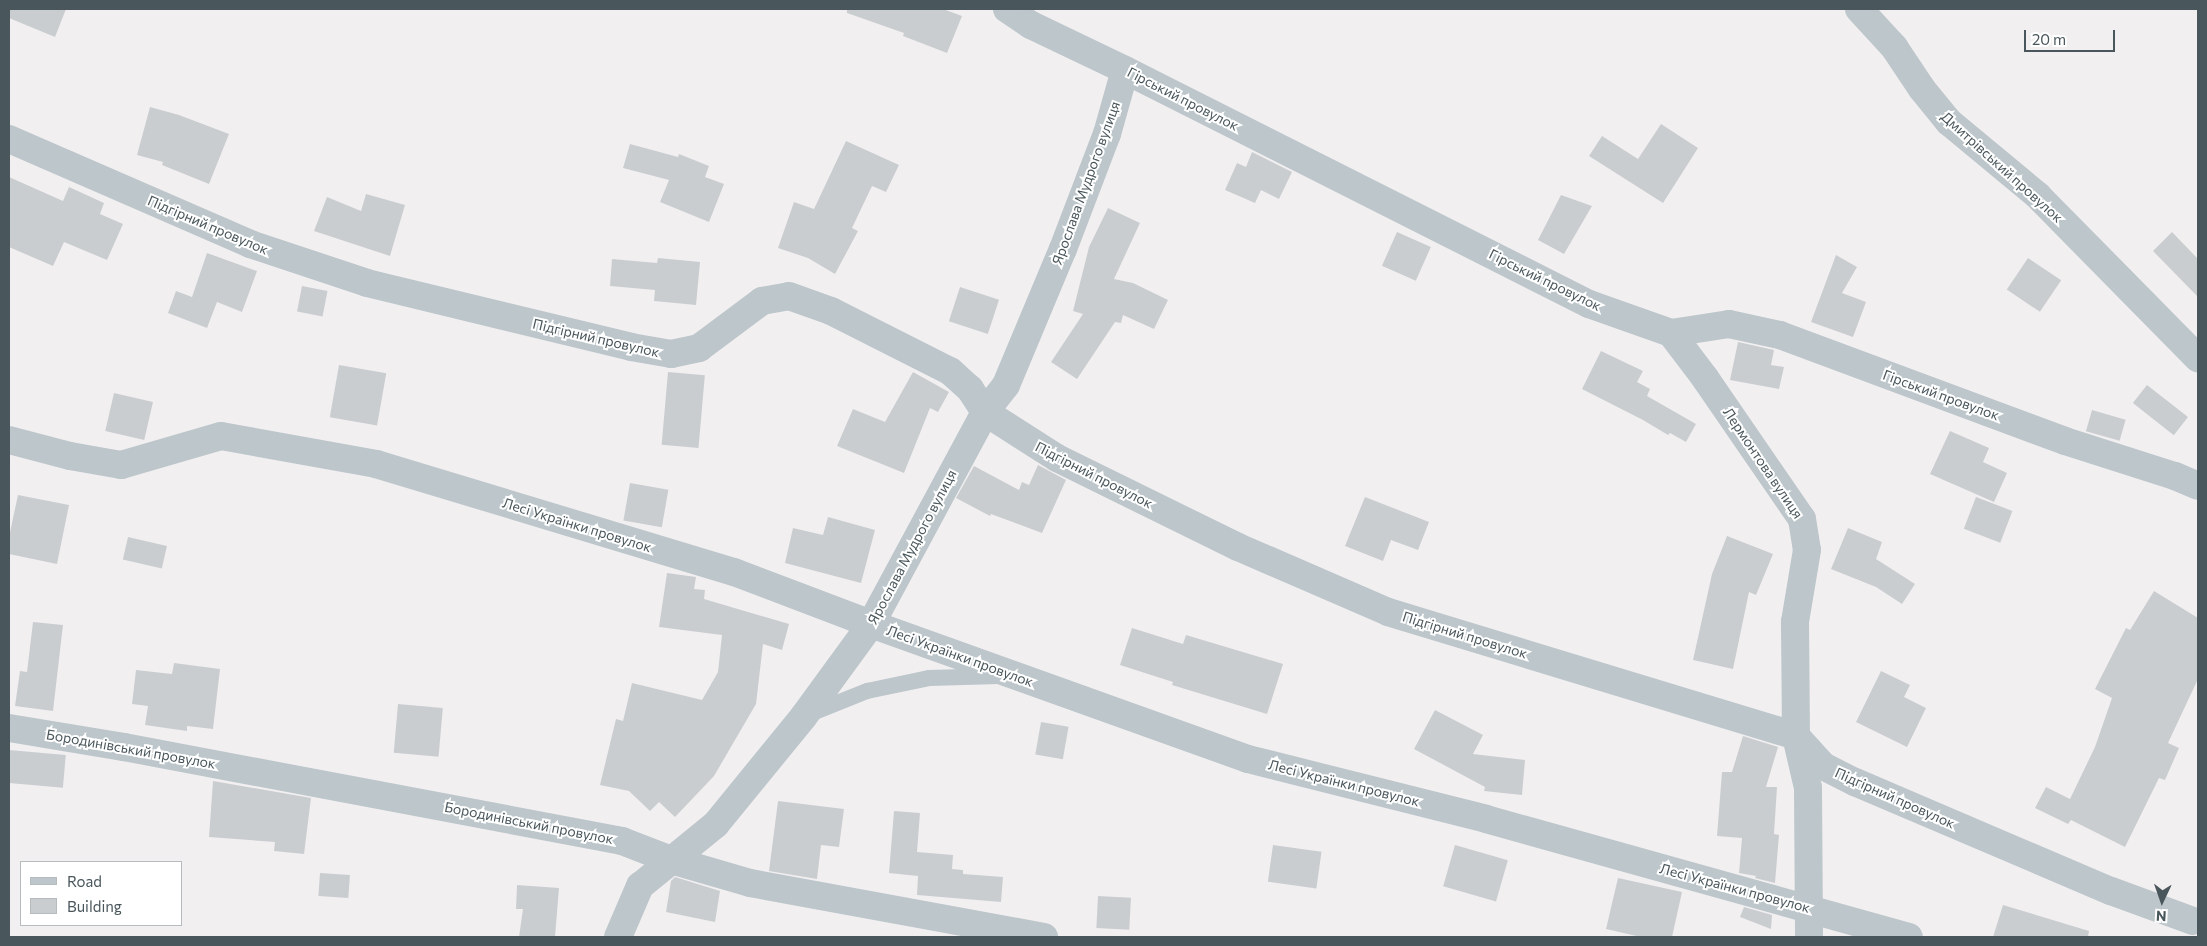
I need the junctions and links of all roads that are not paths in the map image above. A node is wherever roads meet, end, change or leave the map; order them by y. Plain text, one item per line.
1 (1007, 9) edge
2 (1859, 9) edge
3 (1125, 70) junction
4 (9, 140) edge
5 (1672, 333) junction
6 (2198, 358) edge
7 (985, 412) junction
8 (9, 440) edge
9 (2198, 486) edge
10 (871, 624) junction
11 (1013, 676) junction
12 (804, 716) junction
13 (9, 728) edge
14 (1796, 736) junction
15 (671, 860) junction
16 (1808, 908) junction
17 (2190, 925) edge
18 (618, 937) edge
19 (1044, 937) edge
20 (1809, 937) edge
21 (1909, 937) edge

1 - 3 street, Гірський провулок
2 - 6 street, Дмитрівський провулок
3 - 5 street, Гірський провулок
3 - 7 street, Ярослава Мудрого вулиця
4 - 7 street, Підгірний провулок
5 - 9 street, Гірський провулок
5 - 14 street, Лермонтова вулиця
7 - 10 street, Ярослава Мудрого вулиця
7 - 14 street, Підгірний провулок
8 - 10 street, Лесі Українки провулок
10 - 11 street, Лесі Українки провулок
10 - 12 street, Ярослава Мудрого вулиця
11 - 12 lane
11 - 16 street, Лесі Українки провулок
12 - 15 street, Ярослава Мудрого вулиця
13 - 15 street, Бородинівський провулок
14 - 16 street, Лермонтова вулиця
14 - 17 street, Підгірний провулок
15 - 18 street, Ярослава Мудрого вулиця
15 - 19 street, Бородинівський провулок
16 - 20 street, Лермонтова вулиця
16 - 21 street, Лесі Українки провулок

